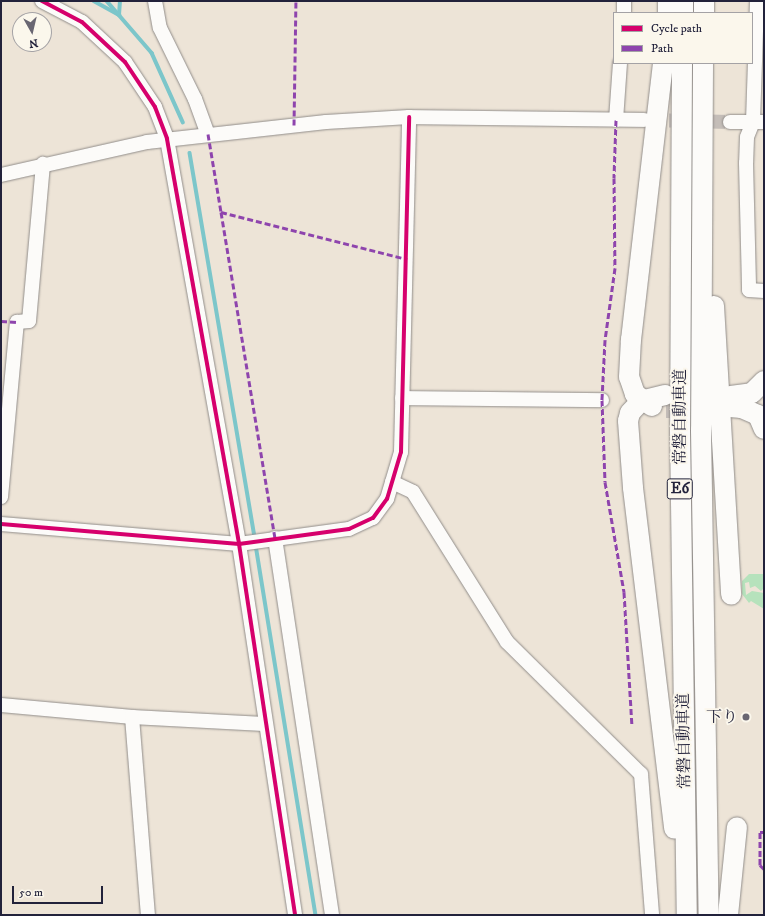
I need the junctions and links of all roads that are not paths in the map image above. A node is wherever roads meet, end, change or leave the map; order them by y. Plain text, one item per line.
1 (42, 1) edge
2 (155, 1) edge
3 (624, 1) edge
4 (668, 1) edge
5 (683, 1) edge
6 (704, 1) edge
7 (758, 1) edge
8 (624, 12) edge
9 (668, 12) edge
10 (683, 12) edge
11 (704, 12) edge
12 (620, 64) edge
13 (663, 64) edge
14 (682, 64) edge
15 (703, 64) edge
16 (409, 117) junction
17 (616, 120) junction
18 (644, 120) tunnel mouth
19 (730, 122) tunnel mouth
20 (759, 122) edge
21 (208, 134) junction
22 (702, 135) junction
23 (167, 140) junction
24 (43, 164) junction
25 (1, 175) edge
26 (764, 291) edge
27 (764, 381) edge
28 (402, 398) junction
29 (602, 400) dead end
30 (641, 401) junction
31 (666, 401) tunnel mouth
32 (764, 429) edge
33 (392, 482) junction
34 (1, 497) edge
35 (1, 524) edge
36 (275, 538) junction
37 (239, 544) junction
38 (731, 594) dead end
39 (1, 705) edge
40 (132, 716) junction
41 (264, 724) junction
42 (737, 827) dead end
43 (148, 915) edge
44 (295, 915) edge
45 (332, 915) edge
46 (652, 915) edge
47 (680, 915) edge
48 (687, 915) edge
49 (709, 915) edge
50 (728, 915) edge

1 - 23 street
2 - 21 street
3 - 8 street
4 - 9 highway
5 - 10 highway
6 - 11 highway
7 - 20 street
12 - 17 street
13 - 30 highway
14 - 48 highway, 常磐自動車道 / E6
15 - 22 highway, 常磐自動車道 / E6
16 - 17 street
16 - 21 street
16 - 28 street
17 - 18 street
19 - 20 street
20 - 26 street
21 - 23 street
22 - 38 highway
22 - 49 highway, 常磐自動車道 / E6
23 - 24 street
23 - 37 street
24 - 25 street
24 - 34 street
27 - 32 highway
28 - 29 street
28 - 33 street
30 - 31 highway
30 - 47 highway
33 - 36 street
33 - 46 street
35 - 37 street
36 - 37 street
36 - 45 street
37 - 41 street
39 - 40 street
40 - 41 street
40 - 43 street
41 - 44 street
42 - 50 highway

